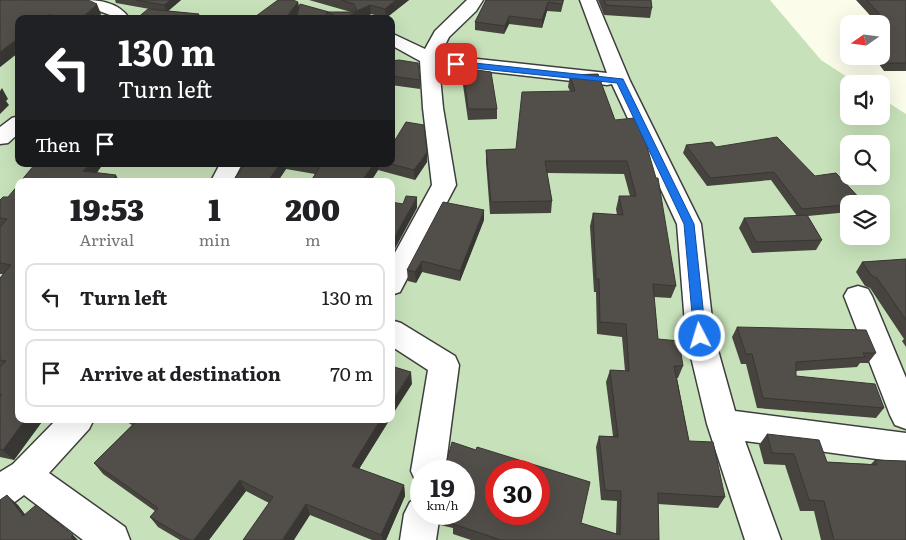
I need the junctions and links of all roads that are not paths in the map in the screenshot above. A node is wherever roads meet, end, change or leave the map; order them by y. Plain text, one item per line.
1 (84, 0) edge
2 (475, 0) edge
3 (588, 0) edge
4 (119, 15) edge
5 (395, 40) edge
6 (429, 58) junction
7 (620, 81) junction
8 (15, 125) edge
9 (0, 138) edge
10 (395, 277) edge
11 (858, 296) dead end
12 (395, 334) edge
13 (906, 414) edge
14 (74, 423) edge
15 (722, 424) junction
16 (906, 448) edge
17 (430, 460) edge
18 (12, 484) edge
19 (420, 525) edge
20 (112, 540) edge
21 (418, 540) edge
22 (763, 540) edge

1 - 4 street
2 - 6 street
3 - 7 street
5 - 6 street
6 - 7 street
6 - 10 street
7 - 15 street
8 - 9 street
11 - 13 street
12 - 17 street
14 - 18 street
15 - 16 street
15 - 22 street
18 - 20 street
19 - 21 street

